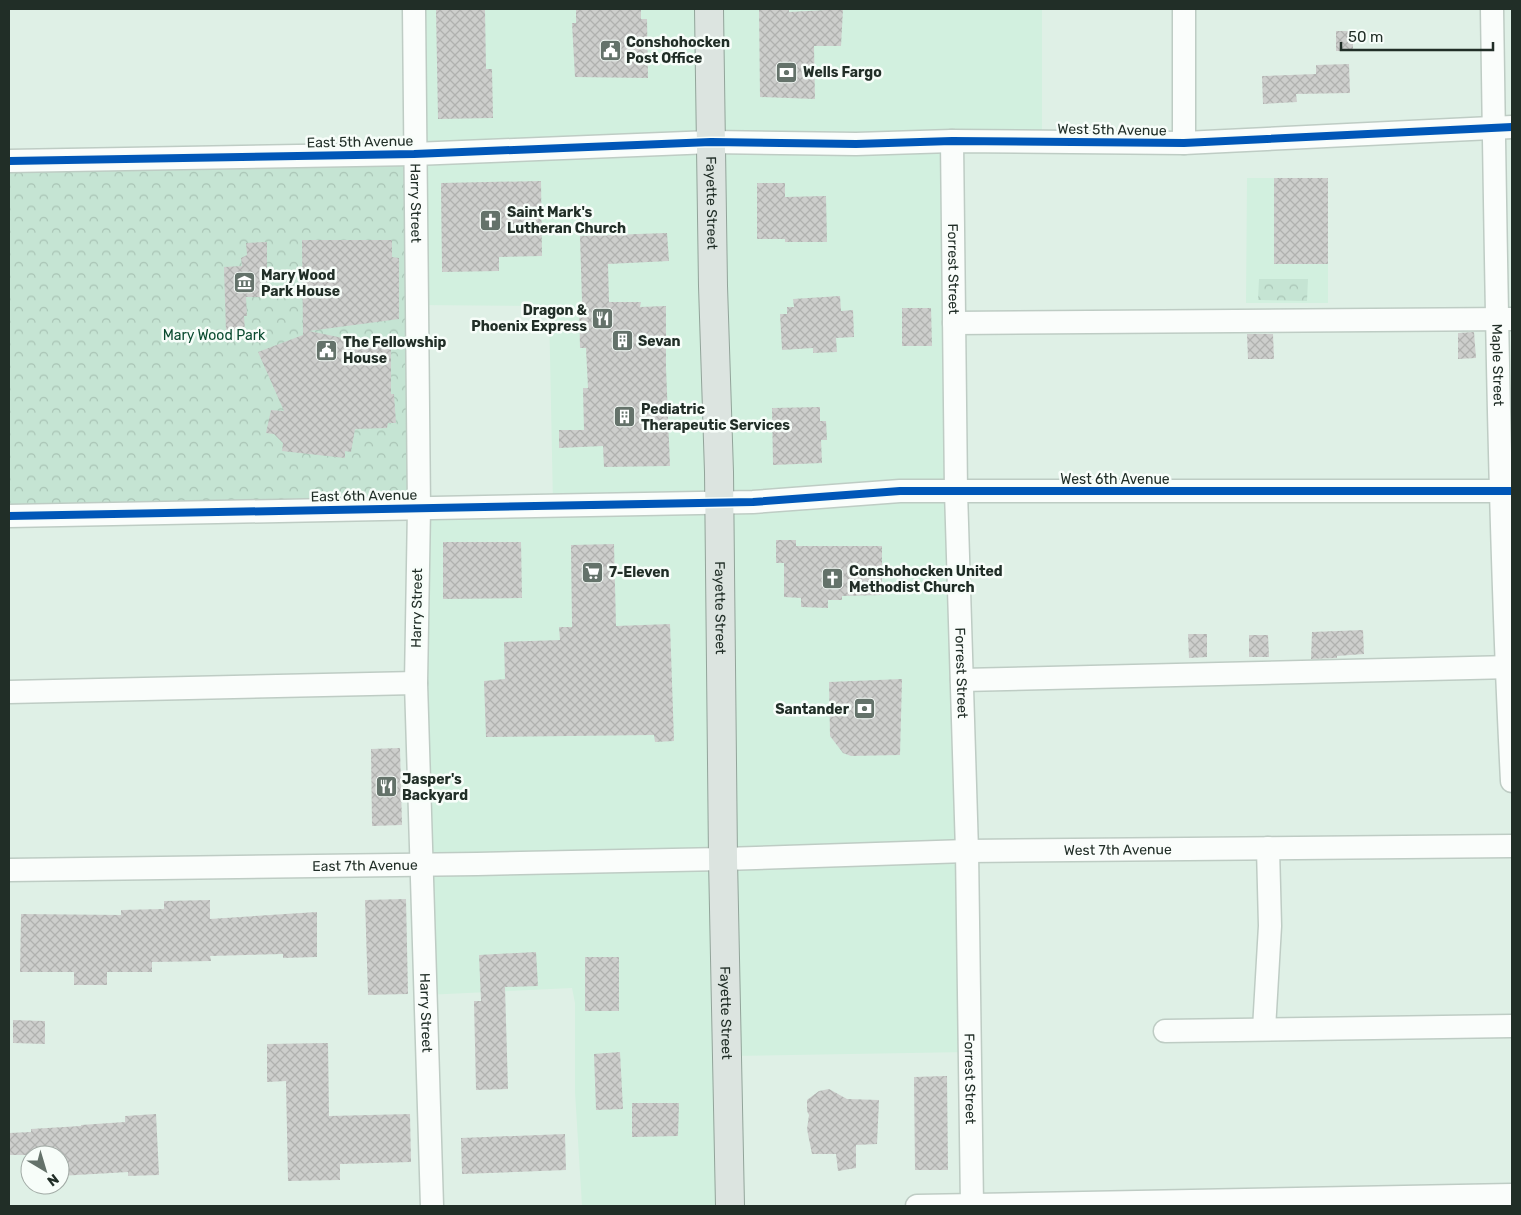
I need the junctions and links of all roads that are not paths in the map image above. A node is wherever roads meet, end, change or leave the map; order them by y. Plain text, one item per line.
1 (414, 9) edge
2 (709, 9) edge
3 (1184, 9) edge
4 (1492, 9) edge
5 (1503, 127) edge
6 (952, 141) junction
7 (711, 142) junction
8 (1184, 143) junction
9 (414, 154) junction
10 (9, 161) edge
11 (1505, 319) edge
12 (954, 323) junction
13 (956, 491) junction
14 (1507, 491) edge
15 (719, 502) junction
16 (419, 508) junction
17 (9, 516) edge
18 (1509, 666) edge
19 (962, 680) junction
20 (416, 683) junction
21 (9, 692) edge
22 (1512, 781) edge
23 (1512, 846) edge
24 (1268, 848) junction
25 (966, 851) junction
26 (723, 859) junction
27 (421, 865) junction
28 (9, 870) edge
29 (1512, 1026) edge
30 (1264, 1030) junction
31 (1165, 1031) dead end
32 (1512, 1195) edge
33 (432, 1206) edge
34 (730, 1206) edge
35 (917, 1206) edge
36 (972, 1206) edge

1 - 9 street, Harry Street
2 - 7 main road, Fayette Street
3 - 8 street
4 - 5 street, Maple Street
5 - 8 street, West 5th Avenue
5 - 11 street, Maple Street
6 - 7 street, West 5th Avenue
6 - 8 street, West 5th Avenue
6 - 12 street, Forrest Street
7 - 9 street, East 5th Avenue
7 - 15 main road, Fayette Street
9 - 10 street, East 5th Avenue
9 - 16 street, Harry Street
11 - 12 street
11 - 14 street, Maple Street
12 - 13 street, Forrest Street
13 - 14 street, West 6th Avenue
13 - 15 street, West 6th Avenue
13 - 19 street, Forrest Street
14 - 18 street, Maple Street
15 - 16 street, East 6th Avenue
15 - 26 main road, Fayette Street
16 - 17 street, East 6th Avenue
16 - 20 street, Harry Street
18 - 19 street
18 - 22 street, Maple Street
19 - 25 street, Forrest Street
20 - 21 street
20 - 27 street, Harry Street
23 - 24 street, West 7th Avenue
24 - 25 street, West 7th Avenue
24 - 30 street
25 - 26 street, West 7th Avenue
25 - 36 street, Forrest Street
26 - 27 street, East 7th Avenue
26 - 34 main road, Fayette Street
27 - 28 street, East 7th Avenue
27 - 33 street, Harry Street
29 - 30 street
30 - 31 street
32 - 36 street
35 - 36 street

